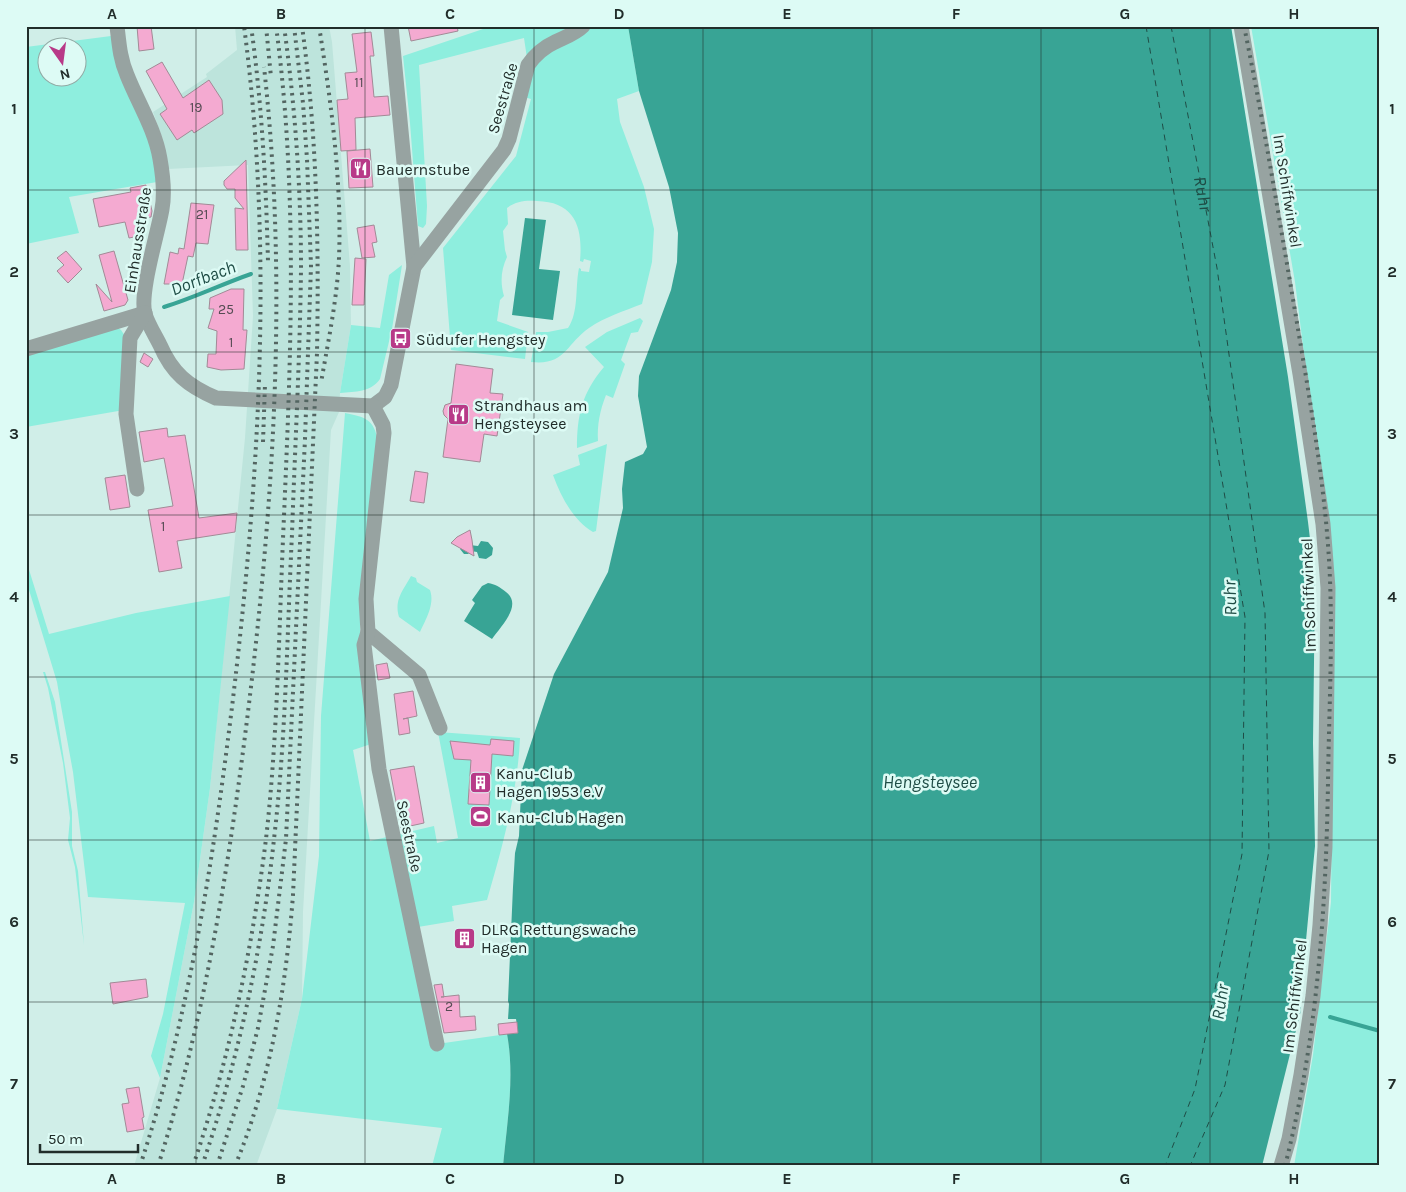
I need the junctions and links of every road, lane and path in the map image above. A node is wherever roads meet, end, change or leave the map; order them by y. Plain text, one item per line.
1 (117, 26) edge
2 (391, 26) edge
3 (583, 26) edge
4 (1241, 26) edge
5 (414, 267) junction
6 (145, 313) junction
7 (26, 349) edge
8 (373, 406) junction
9 (137, 489) dead end
10 (368, 632) junction
11 (440, 728) dead end
12 (437, 1044) dead end
13 (1281, 1166) edge

1 - 6 street, Einhausstraße
2 - 5 street, Seestraße
3 - 5 street, Seestraße
4 - 13 street, Im Schiffwinkel
5 - 8 street, Seestraße
6 - 7 street, Einhausstraße
6 - 8 street
6 - 9 street
8 - 10 street, Seestraße
10 - 11 street
10 - 12 street, Seestraße

